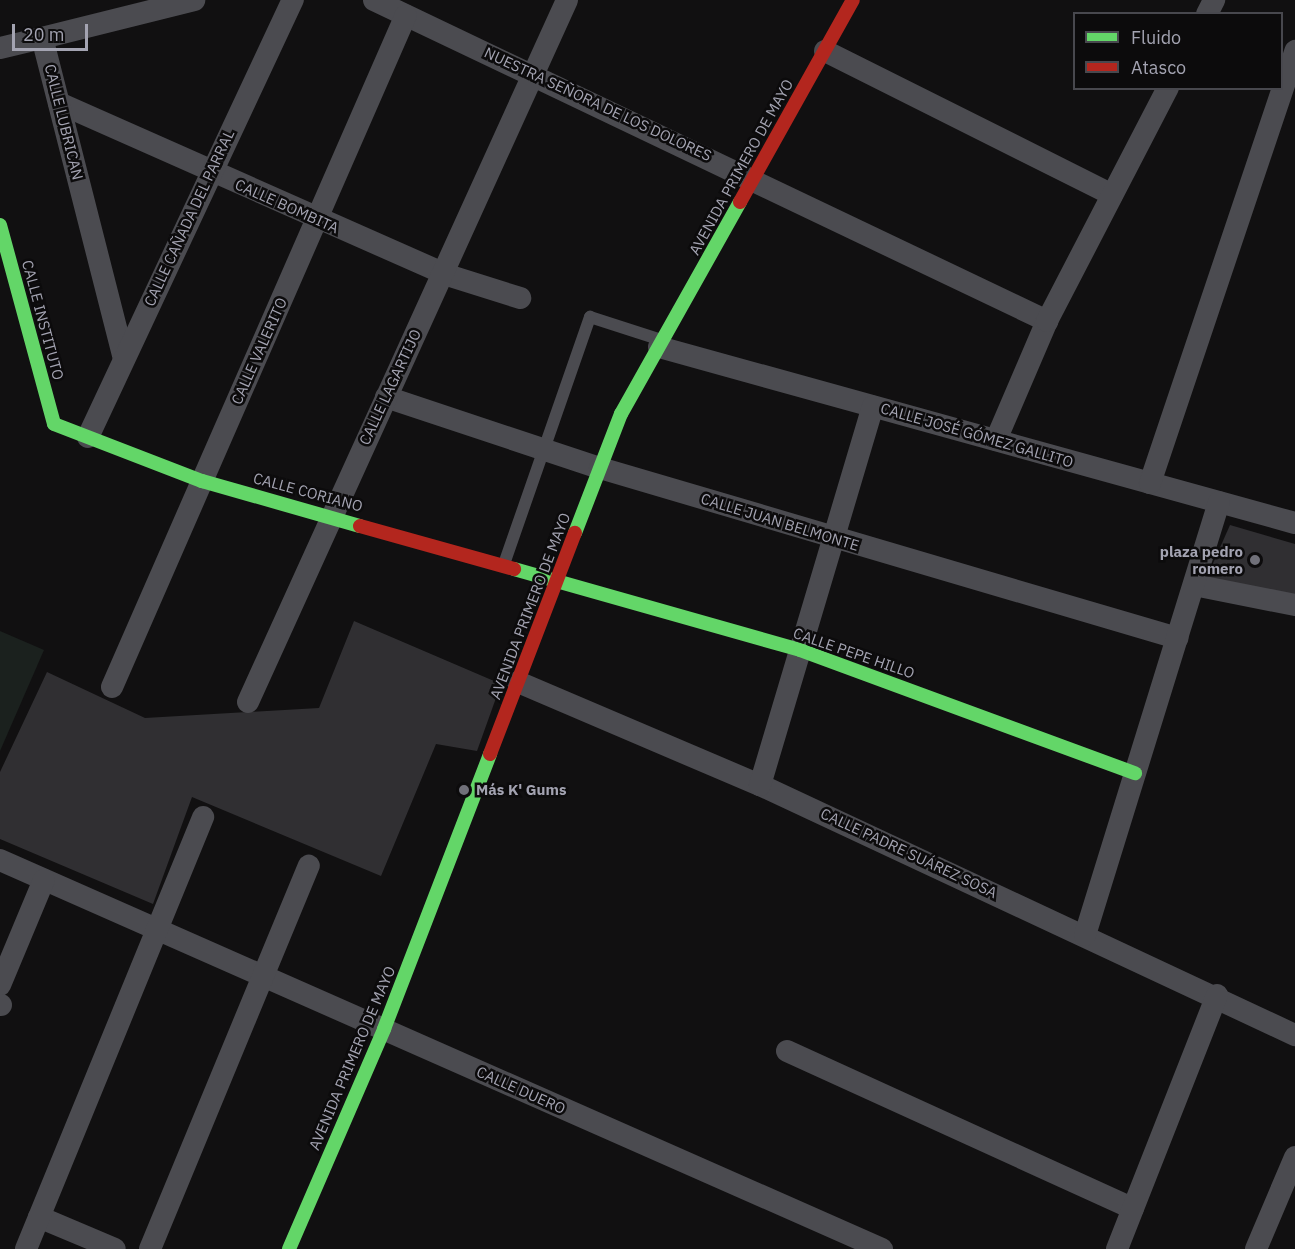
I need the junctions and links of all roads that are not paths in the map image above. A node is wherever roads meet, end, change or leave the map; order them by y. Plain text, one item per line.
1 (194, 0) edge
2 (293, 0) edge
3 (374, 0) edge
4 (567, 0) edge
5 (854, 0) edge
6 (406, 15) junction
7 (42, 38) junction
8 (0, 48) edge
9 (825, 51) junction
10 (1295, 51) edge
11 (537, 75) junction
12 (1283, 87) edge
13 (1167, 90) edge
14 (1282, 90) edge
15 (59, 103) junction
16 (209, 172) junction
17 (753, 178) junction
18 (1112, 195) junction
19 (316, 220) junction
20 (0, 225) edge
21 (444, 274) junction
22 (520, 298) dead end
23 (1047, 321) junction
24 (661, 343) junction
25 (124, 359) junction
26 (386, 397) junction
27 (873, 406) junction
28 (54, 424) joint
29 (88, 437) junction
30 (996, 440) junction
31 (544, 449) junction
32 (600, 468) junction
33 (202, 481) junction
34 (1150, 483) junction
35 (1220, 502) junction
36 (330, 515) junction
37 (1295, 523) edge
38 (834, 538) junction
39 (503, 565) junction
40 (557, 580) junction
41 (1194, 585) junction
42 (1295, 604) edge
43 (1177, 638) junction
44 (801, 650) junction
45 (518, 682) junction
46 (112, 687) dead end
47 (248, 702) dead end
48 (1135, 773) junction
49 (760, 785) junction
50 (203, 817) dead end
51 (0, 860) edge
52 (309, 866) dead end
53 (44, 880) junction
54 (160, 929) junction
55 (1085, 935) junction
56 (264, 976) junction
57 (1216, 995) junction
58 (0, 998) edge
59 (384, 1029) junction
60 (1295, 1035) edge
61 (787, 1051) dead end
62 (1295, 1157) edge
63 (1133, 1209) junction
64 (39, 1217) junction
65 (26, 1249) edge
66 (115, 1249) edge
67 (150, 1249) edge
68 (289, 1249) edge
69 (882, 1249) edge
70 (1117, 1249) edge
71 (1256, 1249) edge

1 - 7 street
2 - 16 street, CALLE CAÑADA DEL PARRAL
3 - 6 street, NUESTRA SEÑORA DE LOS DOLORES
4 - 11 street, CALLE LAGARTIJO
5 - 9 street, AVENIDA PRIMERO DE MAYO
6 - 11 street, NUESTRA SEÑORA DE LOS DOLORES
6 - 19 street, CALLE VALERITO
7 - 8 street
7 - 15 street, CALLE LUBRICAN
9 - 17 street, AVENIDA PRIMERO DE MAYO
9 - 18 street
10 - 12 street
11 - 17 street, NUESTRA SEÑORA DE LOS DOLORES
11 - 21 street, CALLE LAGARTIJO
13 - 18 street
14 - 34 street
15 - 16 street, CALLE BOMBITA
15 - 25 street, CALLE LUBRICAN
16 - 19 street, CALLE BOMBITA
16 - 25 street, CALLE CAÑADA DEL PARRAL
17 - 23 street, NUESTRA SEÑORA DE LOS DOLORES
17 - 24 street, AVENIDA PRIMERO DE MAYO
18 - 23 street
19 - 21 street, CALLE BOMBITA
19 - 33 street, CALLE VALERITO
20 - 28 street, CALLE INSTITUTO
21 - 22 street, CALLE BOMBITA
21 - 26 street, CALLE LAGARTIJO
23 - 30 street
24 - 27 street, CALLE JOSÉ GÓMEZ GALLITO
24 - 31 lane
24 - 32 street, AVENIDA PRIMERO DE MAYO
25 - 29 street, CALLE CAÑADA DEL PARRAL
26 - 31 street, CALLE JUAN BELMONTE
26 - 36 street, CALLE LAGARTIJO
27 - 30 street, CALLE JOSÉ GÓMEZ GALLITO
27 - 38 street
28 - 29 street, CALLE CORIANO
29 - 33 street, CALLE CORIANO
30 - 34 street, CALLE JOSÉ GÓMEZ GALLITO
31 - 32 street, CALLE JUAN BELMONTE
31 - 39 lane
32 - 38 street, CALLE JUAN BELMONTE
32 - 40 street, AVENIDA PRIMERO DE MAYO
33 - 36 street, CALLE CORIANO
33 - 46 street, CALLE VALERITO
34 - 35 street, CALLE JOSÉ GÓMEZ GALLITO
35 - 37 street, CALLE JOSÉ GÓMEZ GALLITO
35 - 41 street
36 - 39 street, CALLE CORIANO
36 - 47 street, CALLE LAGARTIJO
38 - 43 street, CALLE JUAN BELMONTE
38 - 44 street
39 - 40 street, CALLE CORIANO
40 - 44 street, CALLE PEPE HILLO
40 - 45 street, AVENIDA PRIMERO DE MAYO
41 - 42 street
41 - 43 street
43 - 48 street
44 - 48 street, CALLE PEPE HILLO
44 - 49 street
45 - 49 street, CALLE PADRE SUÁREZ SOSA
45 - 59 street, AVENIDA PRIMERO DE MAYO
48 - 55 street
49 - 55 street, CALLE PADRE SUÁREZ SOSA
50 - 54 street
51 - 53 street, CALLE DUERO
52 - 56 street
53 - 54 street, CALLE DUERO
53 - 58 street
54 - 56 street, CALLE DUERO
54 - 64 street
55 - 57 street, CALLE PADRE SUÁREZ SOSA
56 - 59 street, CALLE DUERO
56 - 67 street
57 - 60 street, CALLE PADRE SUÁREZ SOSA
57 - 63 street
59 - 68 street, AVENIDA PRIMERO DE MAYO
59 - 69 street, CALLE DUERO
61 - 63 street
62 - 71 street
63 - 70 street
64 - 65 street
64 - 66 street

